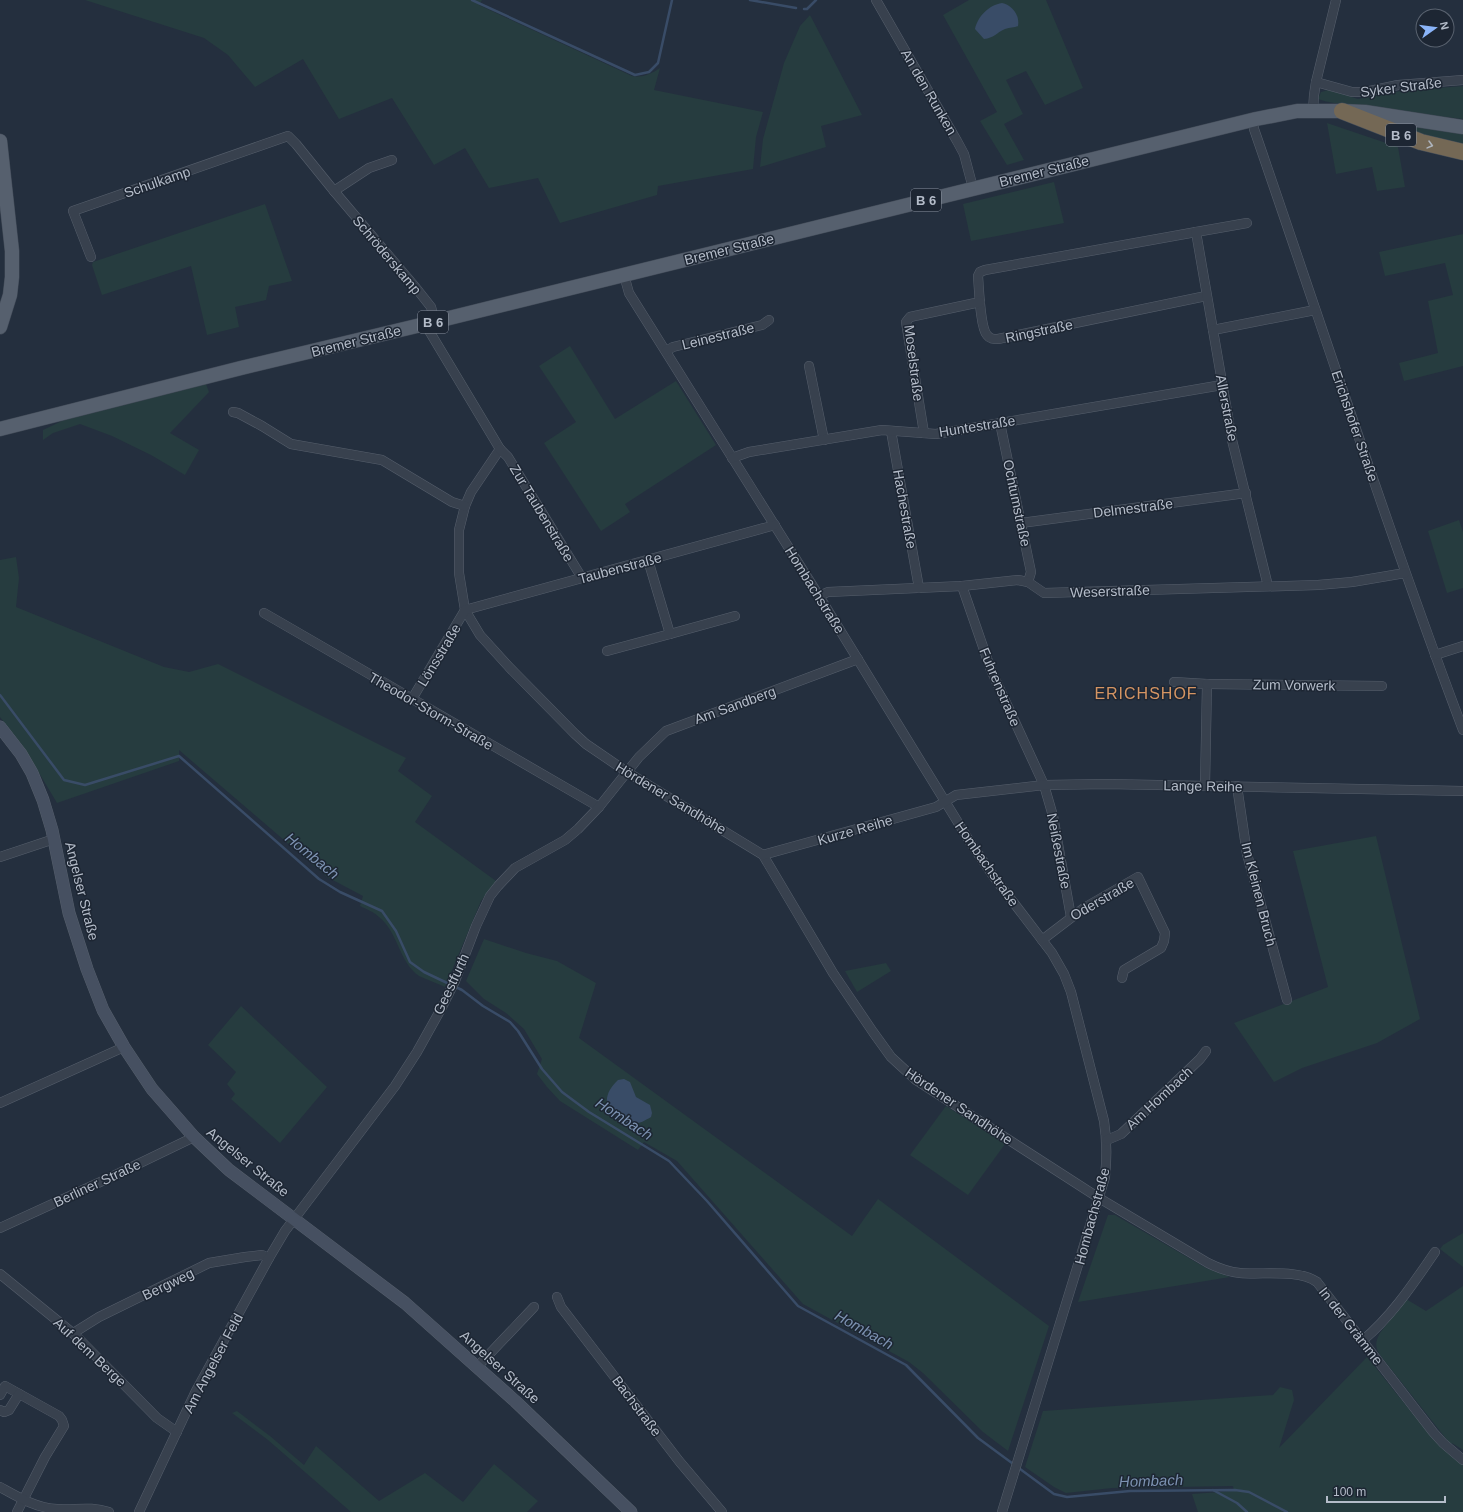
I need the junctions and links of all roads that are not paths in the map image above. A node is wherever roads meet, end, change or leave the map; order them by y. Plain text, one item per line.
1 (876, 0) edge
2 (1336, 0) edge
3 (1463, 80) edge
4 (1316, 82) junction
5 (1313, 111) junction
6 (1342, 111) junction
7 (1253, 120) junction
8 (1463, 127) edge
9 (288, 136) joint
10 (0, 141) edge
11 (1463, 152) edge
12 (392, 160) dead end
13 (973, 188) junction
14 (334, 191) junction
15 (1248, 223) dead end
16 (1196, 232) junction
17 (92, 257) dead end
18 (624, 275) junction
19 (1206, 296) junction
20 (980, 302) junction
21 (1315, 310) junction
22 (769, 320) dead end
23 (430, 323) junction
24 (0, 327) edge
25 (1213, 330) junction
26 (666, 351) junction
27 (809, 366) dead end
28 (1222, 385) junction
29 (233, 412) dead end
30 (1000, 423) junction
31 (3, 425) edge
32 (891, 431) junction
33 (924, 433) junction
34 (824, 440) junction
35 (500, 449) junction
36 (732, 458) junction
37 (1246, 493) junction
38 (465, 506) junction
39 (1021, 523) junction
40 (775, 525) junction
41 (648, 560) junction
42 (1405, 573) junction
43 (582, 578) junction
44 (1028, 582) junction
45 (962, 586) junction
46 (1268, 586) junction
47 (919, 588) junction
48 (819, 596) junction
49 (465, 610) junction
50 (264, 613) dead end
51 (735, 616) dead end
52 (670, 634) junction
53 (1463, 646) edge
54 (607, 651) dead end
55 (1435, 656) junction
56 (858, 659) junction
57 (1174, 682) dead end
58 (1207, 684) junction
59 (1382, 686) dead end
60 (412, 699) junction
61 (0, 728) edge
62 (1463, 730) edge
63 (626, 772) junction
64 (1044, 785) junction
65 (1205, 786) junction
66 (1236, 786) junction
67 (1463, 791) edge
68 (944, 801) junction
69 (599, 808) junction
70 (54, 839) junction
71 (763, 855) junction
72 (0, 857) edge
73 (1071, 917) junction
74 (1042, 940) junction
75 (1122, 978) dead end
76 (1287, 1000) dead end
77 (124, 1047) junction
78 (1206, 1051) dead end
79 (0, 1103) edge
80 (194, 1137) junction
81 (1107, 1140) junction
82 (1099, 1198) junction
83 (295, 1219) junction
84 (0, 1228) edge
85 (1435, 1252) dead end
86 (269, 1258) junction
87 (0, 1274) edge
88 (557, 1297) dead end
89 (534, 1307) dead end
90 (75, 1335) junction
91 (1362, 1341) junction
92 (478, 1366) junction
93 (19, 1394) junction
94 (0, 1395) edge
95 (0, 1410) edge
96 (177, 1432) junction
97 (1463, 1460) edge
98 (0, 1487) edge
99 (23, 1500) junction
100 (17, 1512) edge
101 (109, 1512) edge
102 (139, 1512) edge
103 (631, 1512) edge
104 (722, 1512) edge
105 (1002, 1512) edge

1 - 13 street, An den Runken
2 - 4 street
3 - 4 street, Syker Straße
4 - 5 street
5 - 6 main road, Bremer Straße / B 6
5 - 7 main road, Bremer Straße / B 6
6 - 8 main road, Bremer Straße / B 6
6 -> 11 highway, B 6
7 - 13 main road, Bremer Straße / B 6
7 - 21 street, Erichshofer Straße
9 - 14 street, Schröderskamp
9 - 17 street, Schulkamp
10 - 24 main road
12 - 14 street
13 - 18 main road, Bremer Straße / B 6
14 - 23 street, Schröderskamp
15 - 16 street, Ringstraße
16 - 19 street
16 - 20 street, Ringstraße
18 - 23 main road, Bremer Straße / B 6
18 - 26 street, Hombachstraße
19 - 20 street, Ringstraße
19 - 25 street
20 - 33 street, Moselstraße
21 - 25 street
21 - 42 street, Erichshofer Straße
22 - 26 street, Leinestraße
23 - 31 main road, Bremer Straße / B 6
23 - 35 street
25 - 28 street, Allerstraße
26 - 36 street, Hombachstraße
27 - 34 street
28 - 30 street, Huntestraße
28 - 37 street, Allerstraße
29 - 38 street
30 - 33 street, Huntestraße
30 - 39 street, Ochtumstraße
32 - 33 street, Huntestraße
32 - 34 street, Huntestraße
32 - 47 street, Hachestraße
34 - 36 street, Huntestraße
35 - 38 street, Hördener Sandhöhe
35 - 43 street, Zur Taubenstraße
36 - 40 street, Hombachstraße
37 - 39 street, Delmestraße
37 - 46 street, Allerstraße
38 - 49 street, Hördener Sandhöhe
39 - 44 street, Ochtumstraße
40 - 41 street, Taubenstraße
40 - 48 street, Hombachstraße
41 - 43 street, Taubenstraße
41 - 52 street
42 - 46 street, Weserstraße
42 - 55 street, Erichshofer Straße
43 - 49 street, Taubenstraße
44 - 45 street
44 - 46 street, Weserstraße
45 - 47 street
45 - 64 street, Fuhrenstraße
47 - 48 street
48 - 56 street, Hombachstraße
49 - 60 street, Lönsstraße
49 - 63 street, Hördener Sandhöhe
50 - 60 street, Theodor-Storm-Straße
51 - 52 street
52 - 54 street
53 - 55 street
55 - 62 street, Erichshofer Straße
56 - 63 street, Am Sandberg
56 - 68 street, Hombachstraße
57 - 58 street, Zum Vorwerk
58 - 59 street, Zum Vorwerk
58 - 65 street
60 - 69 street, Theodor-Storm-Straße
61 - 70 main road, Angelser Straße
63 - 69 street, Geestfurth
63 - 71 street, Hördener Sandhöhe
64 - 65 street, Lange Reihe
64 - 68 street, Lange Reihe
64 - 73 street, Neißestraße
65 - 66 street, Lange Reihe
66 - 67 street, Lange Reihe
66 - 76 street, Im Kleinen Bruch
68 - 71 street, Kurze Reihe
68 - 74 street, Hombachstraße
69 - 83 street, Geestfurth
70 - 72 street
70 - 77 main road, Angelser Straße
71 - 82 street, Hördener Sandhöhe
73 - 74 street, Oderstraße
73 - 75 street, Oderstraße
74 - 81 street, Hombachstraße
77 - 79 street
77 - 80 main road, Angelser Straße
78 - 81 street, Am Hombach
80 - 83 main road, Angelser Straße
80 - 84 street, Berliner Straße
81 - 82 street, Hombachstraße
82 - 91 street, In der Grämme
82 - 105 street, Hombachstraße
83 - 86 street, Am Angelser Feld
83 - 92 main road, Angelser Straße
85 - 91 street
86 - 90 street, Bergweg
86 - 96 street, Am Angelser Feld
87 - 90 street, Auf dem Berge
88 - 104 street, Bachstraße
89 - 92 street
90 - 96 street, Auf dem Berge
91 - 97 street, In der Grämme
92 - 103 main road, Angelser Straße
93 - 94 street
93 - 95 street
93 - 99 street
96 - 102 street, Am Angelser Feld
98 - 99 street
99 - 100 street
99 - 101 street

